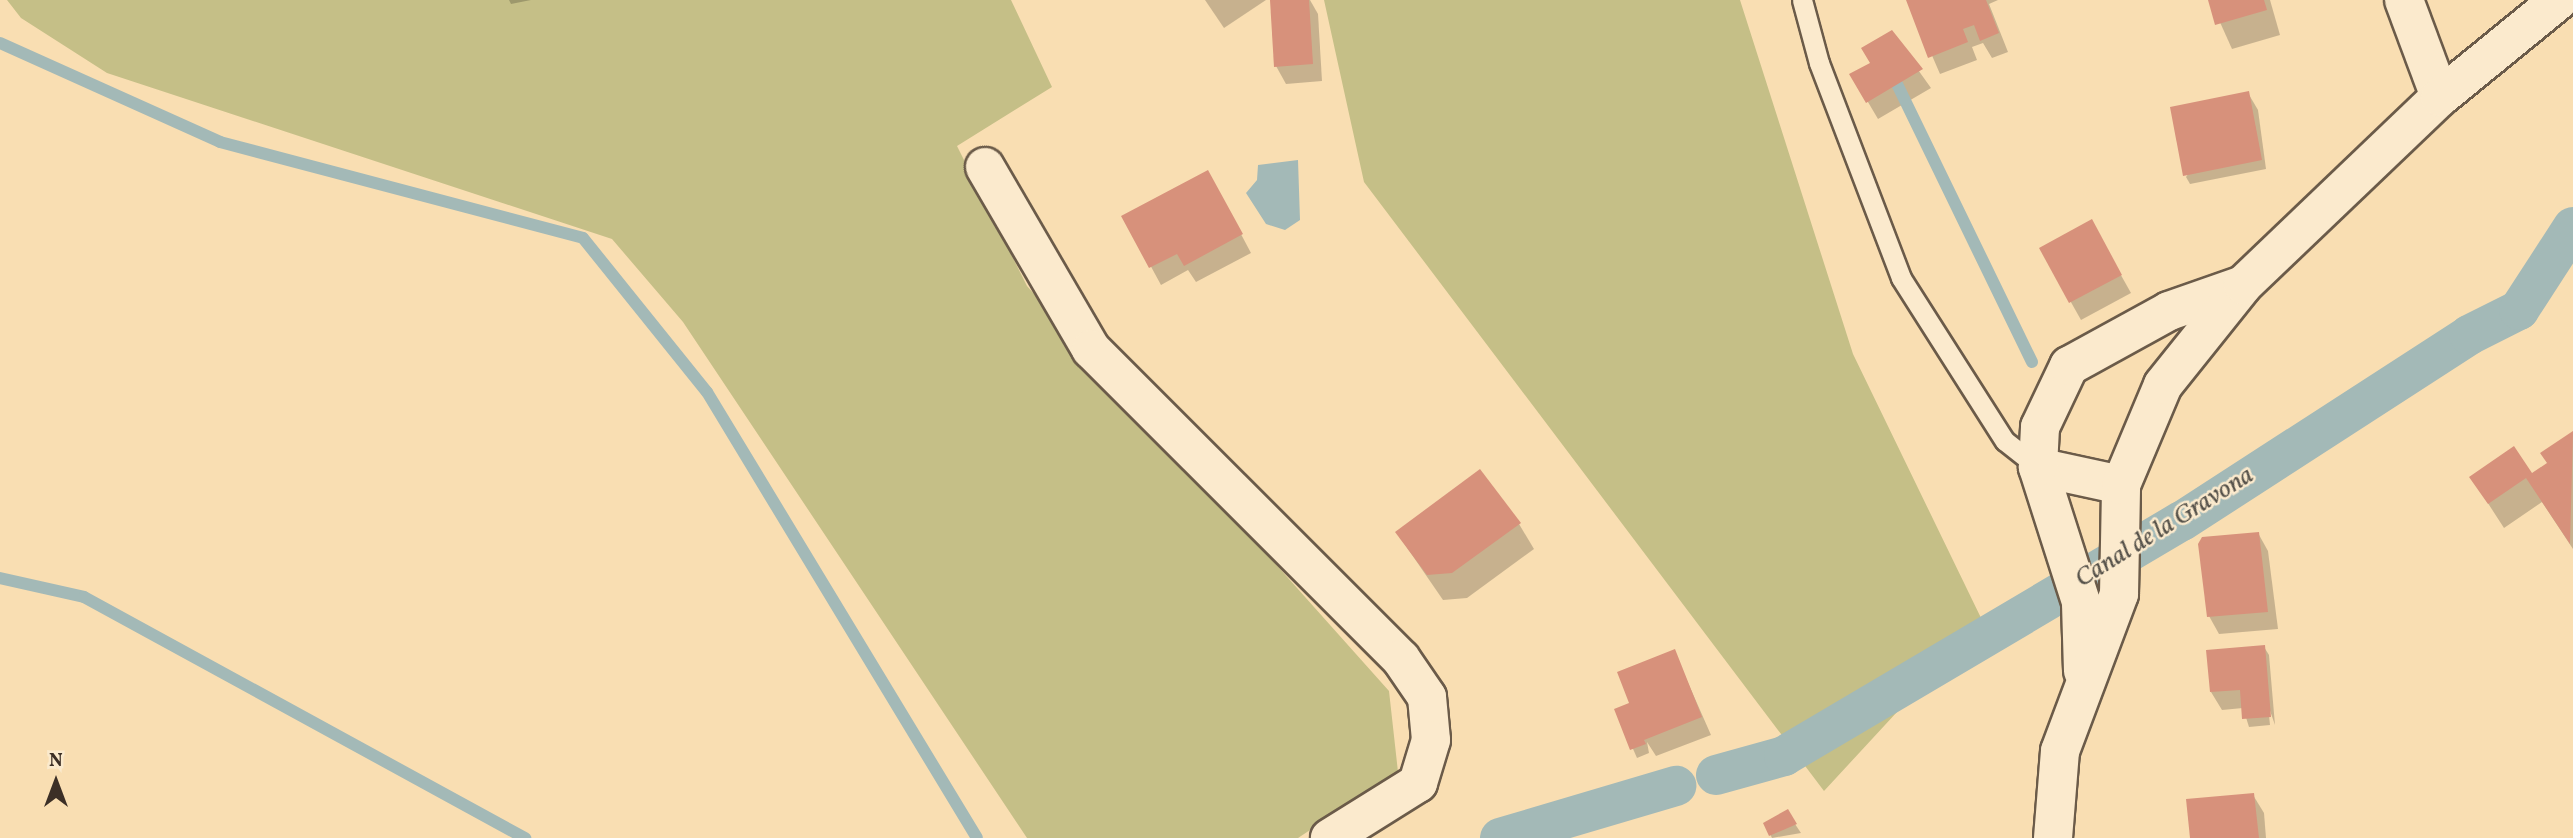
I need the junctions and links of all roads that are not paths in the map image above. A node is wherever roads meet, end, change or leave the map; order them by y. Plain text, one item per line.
1 (1802, 0) edge
2 (2404, 0) edge
3 (2559, 0) edge
4 (2440, 97) junction
5 (985, 167) dead end
6 (2243, 285) junction
7 (2038, 467) junction
8 (2121, 485) junction
9 (2083, 694) junction
10 (1329, 838) edge
11 (2053, 838) edge

1 - 7 lane
2 - 4 street
3 - 4 street
4 - 6 street
5 - 10 street
6 - 7 street
6 - 8 street
7 - 8 street
7 - 9 street
8 - 9 street
9 - 11 street

